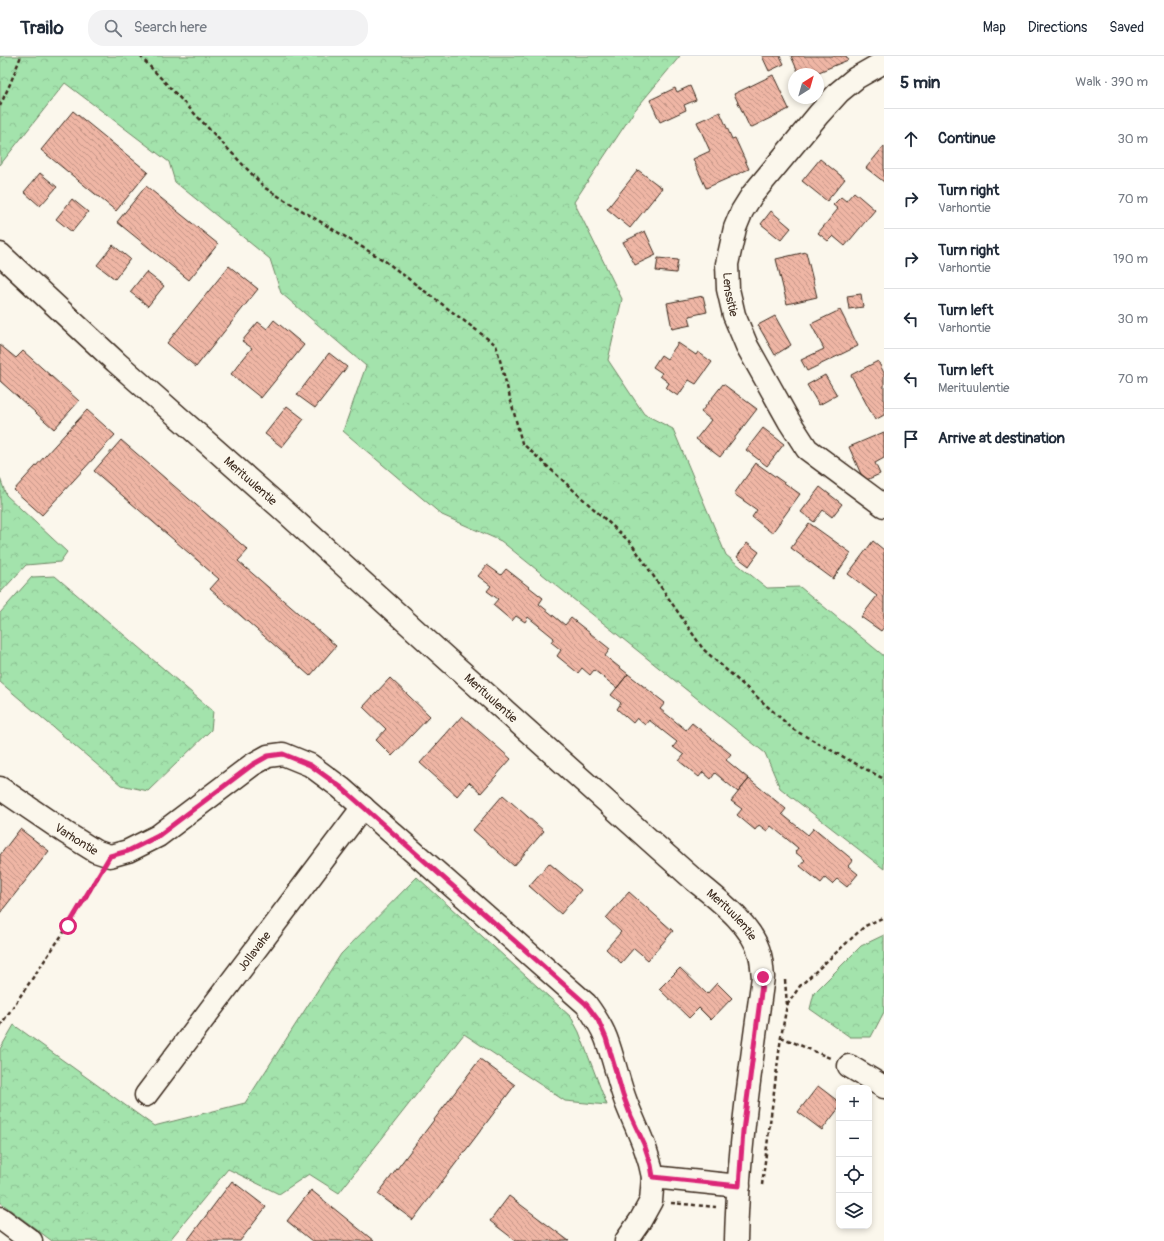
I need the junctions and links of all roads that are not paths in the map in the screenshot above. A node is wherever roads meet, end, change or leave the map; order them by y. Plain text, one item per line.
1 (884, 62) edge
2 (0, 254) edge
3 (884, 506) edge
4 (0, 788) edge
5 (363, 807) junction
6 (849, 1066) road end
7 (884, 1087) edge
8 (146, 1095) dead end
9 (653, 1177) junction
10 (739, 1186) junction
11 (0, 1218) edge
12 (31, 1241) edge
13 (626, 1241) edge
14 (736, 1241) edge

1 - 3 street, Lenssitie
2 - 10 street, Merituulentie
4 - 5 street, Varhontie
5 - 8 street, Jollavahe
5 - 9 street, Varhontie
6 - 7 street
9 - 10 street
9 - 13 street, Varhontie
10 - 14 street, Merituulentie
11 - 12 street

